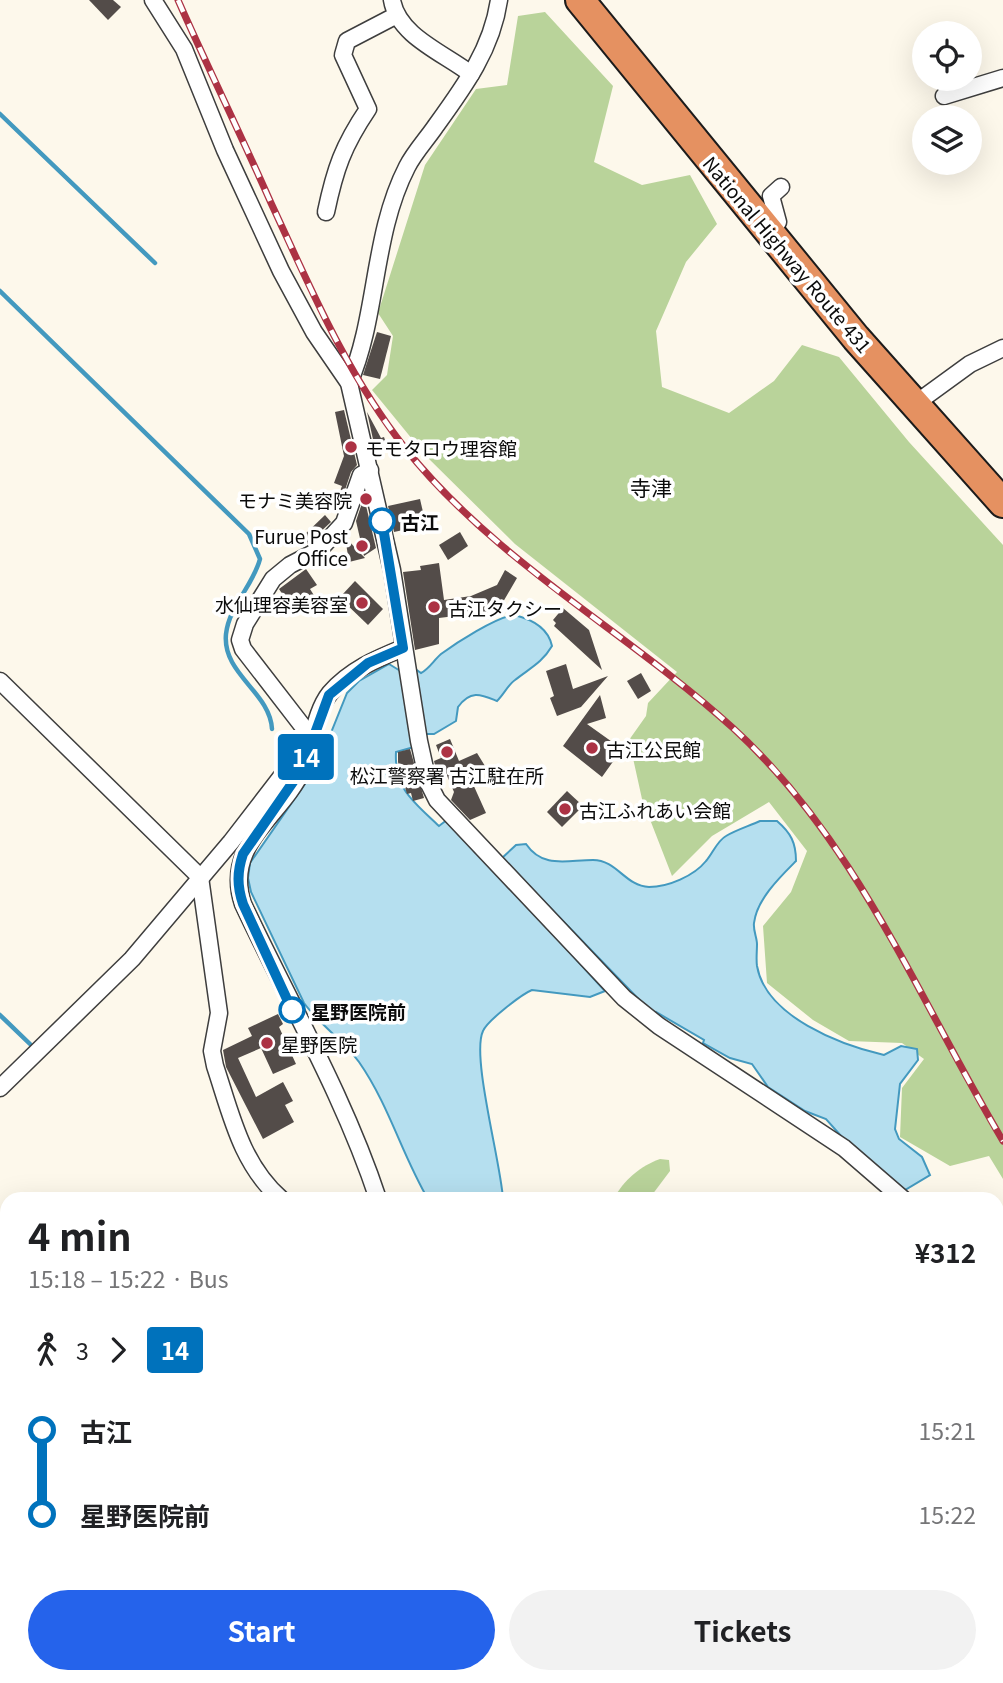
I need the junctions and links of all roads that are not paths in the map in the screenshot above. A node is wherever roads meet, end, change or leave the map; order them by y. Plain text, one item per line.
1 (153, 0) edge
2 (499, 0) edge
3 (580, 0) edge
4 (393, 8) edge
5 (471, 74) junction
6 (1003, 78) edge
7 (944, 96) dead end
8 (781, 187) dead end
9 (326, 212) dead end
10 (770, 234) junction
11 (1003, 348) edge
12 (349, 383) junction
13 (915, 404) junction
14 (370, 470) junction
15 (1003, 503) edge
16 (403, 648) junction
17 (0, 681) edge
18 (311, 737) junction
19 (200, 877) junction
20 (0, 1087) edge
21 (274, 1192) edge
22 (376, 1192) edge
23 (895, 1192) edge

1 - 12 street
2 - 5 street
3 - 10 highway, National Highway Route 431
4 - 5 street
4 - 9 street
5 - 12 street
6 - 7 street
8 - 10 street
10 - 13 highway, National Highway Route 431
11 - 13 street
12 - 14 street
13 - 15 highway, National Highway Route 431
14 - 16 street
14 - 18 street
16 - 18 street
16 - 23 street
17 - 19 street
18 - 19 street
18 - 22 street
19 - 20 street
19 - 21 street

